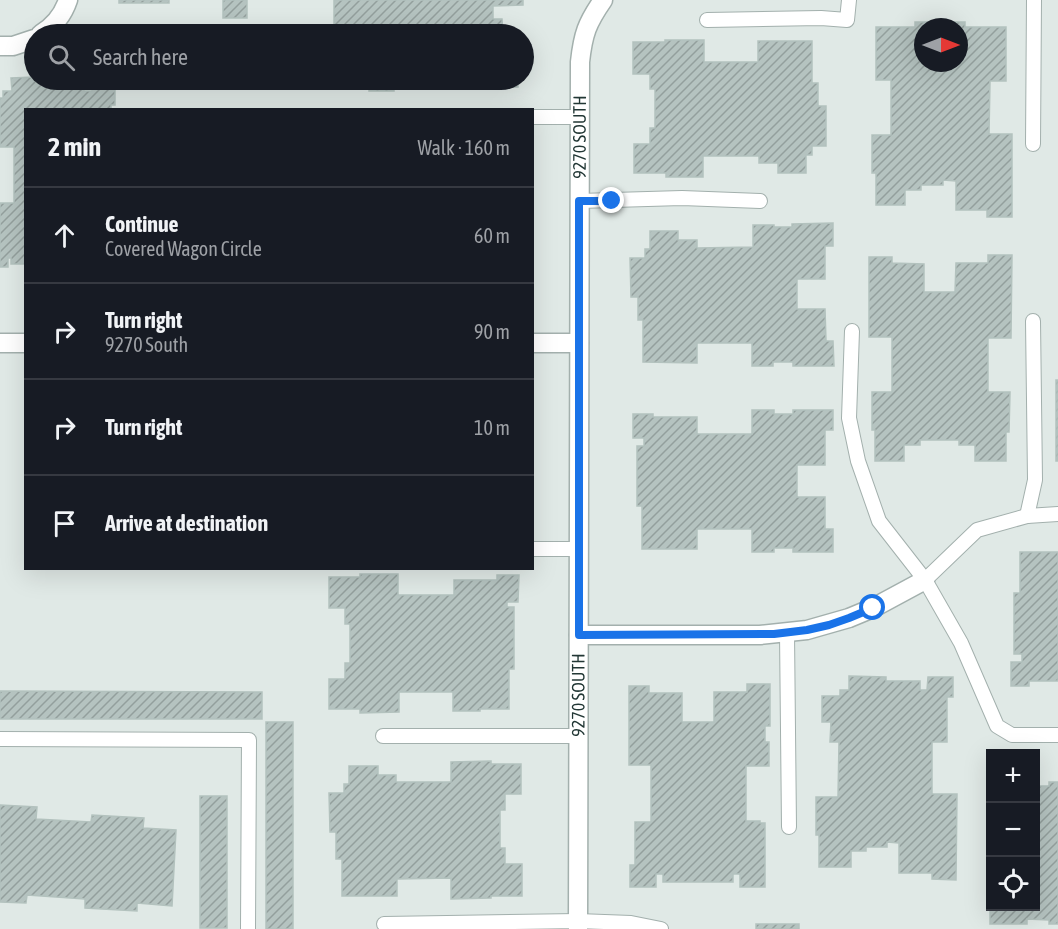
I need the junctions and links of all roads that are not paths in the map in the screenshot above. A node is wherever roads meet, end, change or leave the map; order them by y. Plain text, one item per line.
1 (68, 0) edge
2 (603, 0) edge
3 (849, 0) edge
4 (1034, 0) edge
5 (707, 20) dead end
6 (54, 24) edge
7 (24, 42) edge
8 (0, 46) edge
9 (534, 117) edge
10 (579, 117) junction
11 (1033, 144) dead end
12 (579, 201) junction
13 (760, 201) dead end
14 (1033, 321) dead end
15 (852, 331) dead end
16 (0, 343) edge
17 (24, 343) edge
18 (534, 343) edge
19 (579, 343) junction
20 (1058, 514) edge
21 (1027, 516) junction
22 (534, 549) edge
23 (579, 549) junction
24 (925, 580) junction
25 (787, 633) junction
26 (579, 635) junction
27 (1058, 735) edge
28 (382, 736) dead end
29 (578, 736) junction
30 (0, 740) edge
31 (789, 827) dead end
32 (384, 924) dead end
33 (578, 925) edge
34 (248, 929) edge
35 (661, 929) edge

1 - 6 street
2 - 10 street, 9270 SOUTH
3 - 5 lane
4 - 11 lane
7 - 8 street
9 - 10 lane
10 - 12 street, 9270 SOUTH
12 - 13 lane
12 - 19 street, 9270 SOUTH
14 - 21 lane
15 - 24 lane
16 - 17 street
18 - 19 street
19 - 23 street, 9270 SOUTH
20 - 21 lane
21 - 24 lane
22 - 23 lane
23 - 26 street, 9270 SOUTH
24 - 25 street
24 - 27 lane
25 - 26 street
25 - 31 lane
26 - 29 street, 9270 SOUTH
28 - 29 lane
29 - 33 street, 9270 SOUTH
30 - 34 lane
32 - 33 lane
33 - 35 lane

